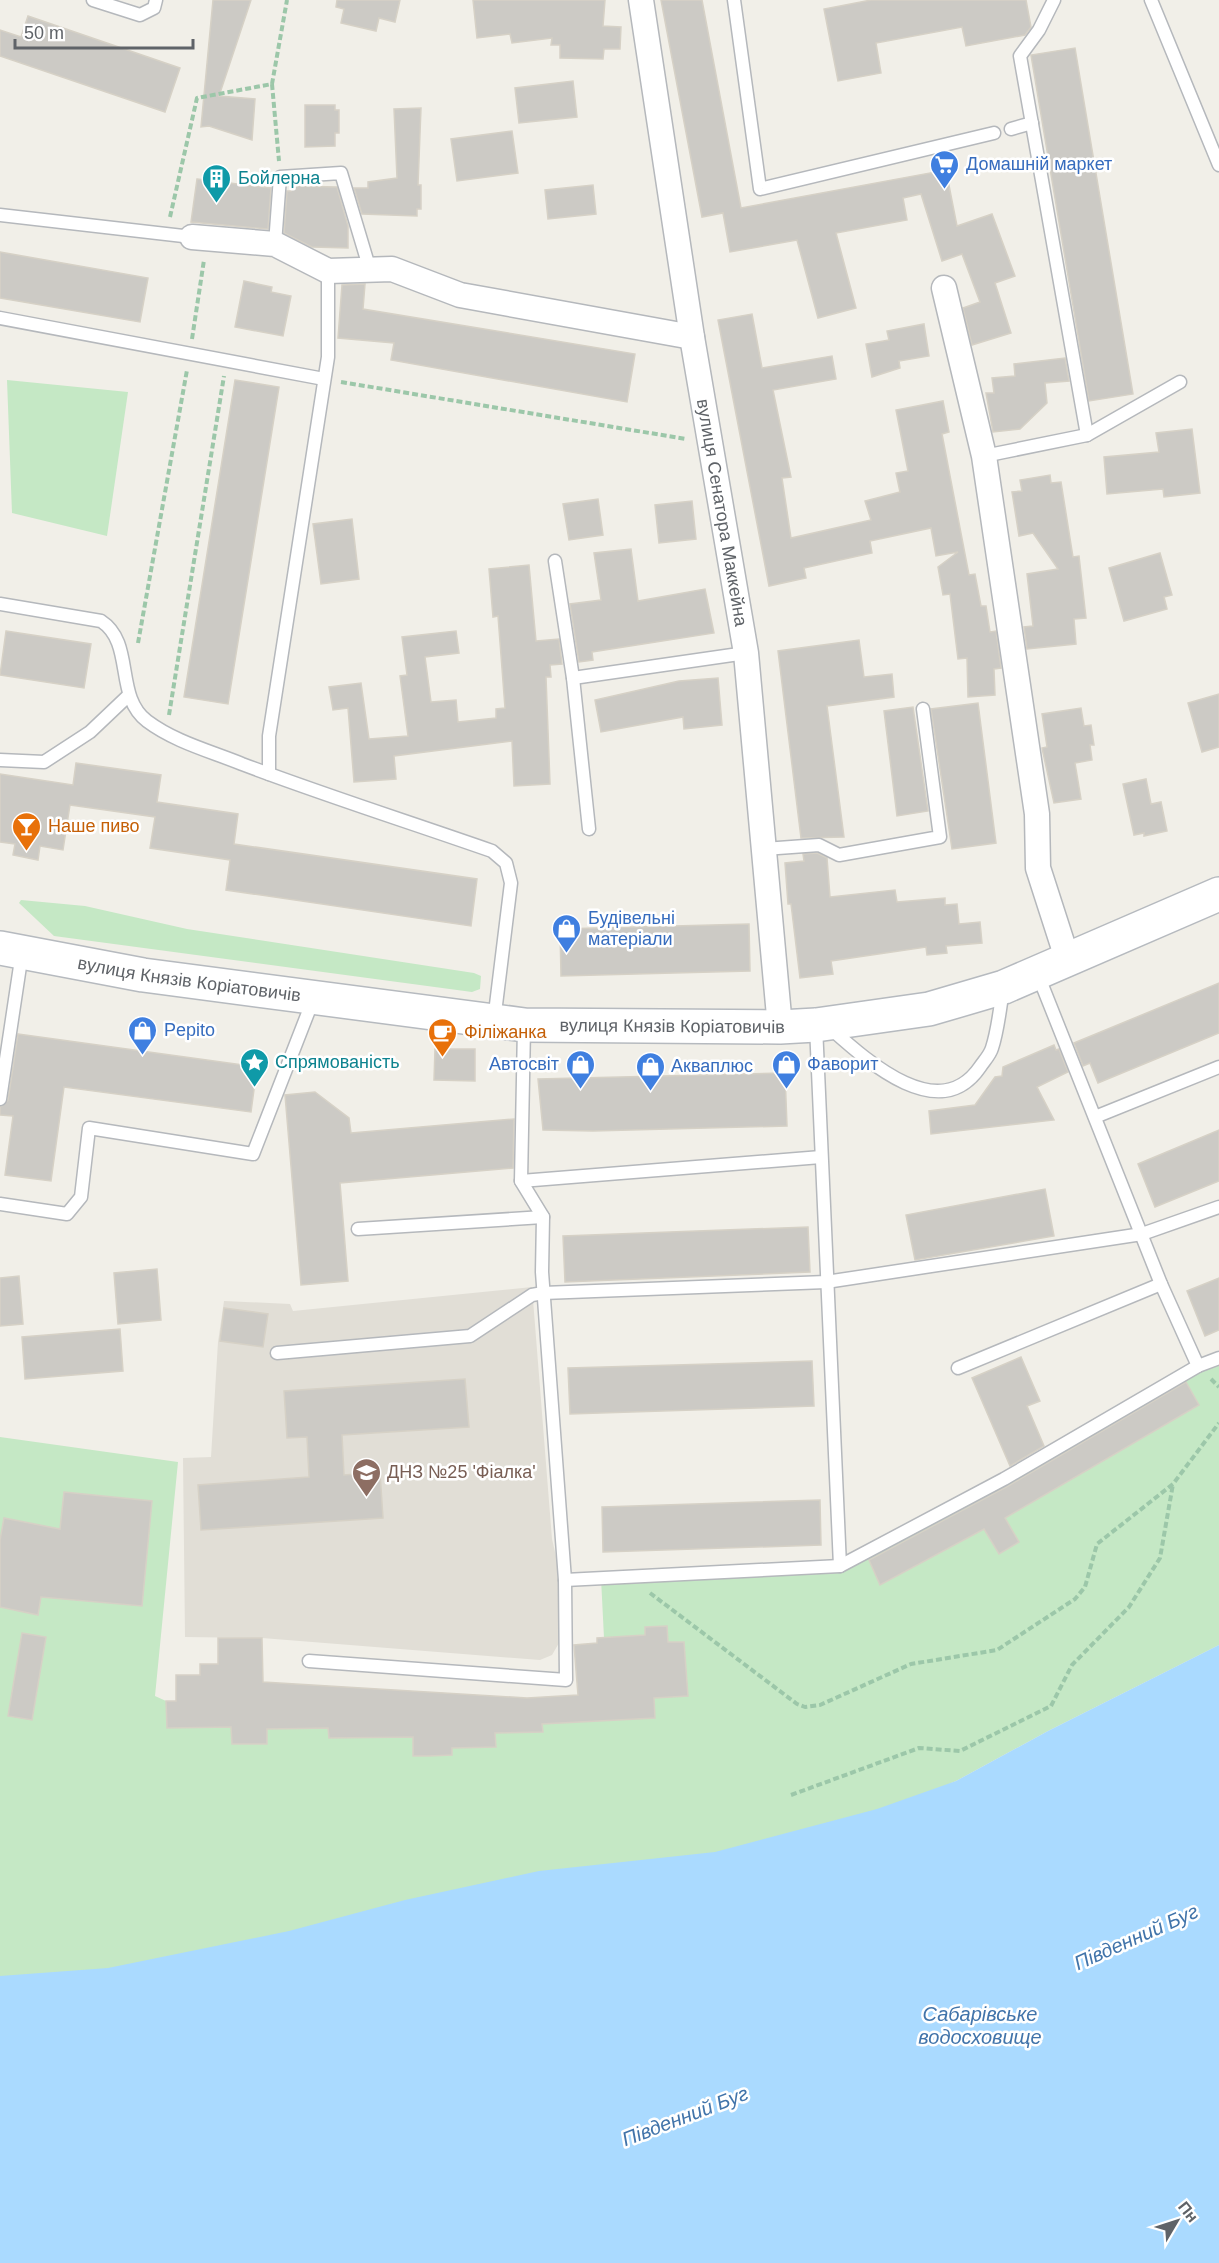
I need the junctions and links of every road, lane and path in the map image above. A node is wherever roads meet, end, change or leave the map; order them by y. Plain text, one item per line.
1 (93, 0) edge
2 (156, 0) edge
3 (287, 0) edge
4 (641, 0) edge
5 (734, 0) edge
6 (1054, 0) edge
7 (1151, 0) edge
8 (272, 84) junction
9 (1032, 123) junction
10 (1011, 129) dead end
11 (994, 133) dead end
12 (1219, 165) edge
13 (280, 177) junction
14 (0, 215) edge
15 (166, 236) junction
16 (199, 238) junction
17 (274, 244) junction
18 (370, 270) junction
19 (328, 271) junction
20 (944, 288) dead end
21 (0, 318) edge
22 (692, 337) junction
23 (190, 354) junction
24 (227, 361) junction
25 (324, 379) junction
26 (1180, 382) dead end
27 (1087, 435) junction
28 (710, 443) junction
29 (984, 456) junction
30 (555, 561) dead end
31 (0, 604) edge
32 (137, 648) dead end
33 (746, 653) junction
34 (573, 678) junction
35 (129, 695) junction
36 (923, 709) dead end
37 (166, 735) junction
38 (0, 760) edge
39 (269, 774) junction
40 (589, 829) dead end
41 (764, 849) junction
42 (1219, 894) edge
43 (11, 950) edge
44 (1067, 958) junction
45 (1037, 971) junction
46 (1004, 987) junction
47 (313, 999) junction
48 (509, 1023) junction
49 (820, 1024) junction
50 (780, 1027) junction
51 (1219, 1067) edge
52 (0, 1099) edge
53 (1095, 1117) junction
54 (821, 1157) junction
55 (520, 1181) junction
56 (0, 1204) edge
57 (1219, 1207) edge
58 (543, 1217) junction
59 (358, 1229) dead end
60 (1142, 1234) junction
61 (826, 1282) junction
62 (1161, 1284) junction
63 (543, 1293) junction
64 (277, 1353) dead end
65 (1219, 1358) edge
66 (1198, 1366) junction
67 (958, 1368) dead end
68 (1219, 1423) edge
69 (1173, 1484) junction
70 (840, 1566) junction
71 (628, 1577) junction
72 (565, 1580) junction
73 (309, 1661) dead end
74 (790, 1795) dead end

1 - 2 lane
3 - 8 path
4 - 22 street, вулиця Сенатора Маккейна
5 - 11 lane
6 - 9 lane
7 - 12 lane
8 - 13 path
8 - 15 path
9 - 10 lane
9 - 27 lane
13 - 17 lane
13 - 18 lane
14 - 15 lane
15 - 16 lane
16 - 17 street
16 - 23 path
17 - 19 street
18 - 19 street
18 - 22 street
19 - 25 lane
20 - 29 street
21 - 23 lane
22 - 28 street, вулиця Сенатора Маккейна
23 - 24 lane
23 - 32 path
24 - 25 lane
24 - 37 path
25 - 28 path
25 - 39 lane
26 - 27 lane
27 - 29 lane
28 - 33 street, вулиця Сенатора Маккейна
29 - 44 street
30 - 34 lane
31 - 35 lane
33 - 34 lane
33 - 41 street, вулиця Сенатора Маккейна
34 - 40 lane
35 - 37 lane
35 - 38 lane
36 - 41 lane
37 - 39 lane
39 - 48 lane
41 - 50 street, вулиця Сенатора Маккейна
42 - 44 main road, вулиця Князів Коріатовичів
43 - 47 main road, вулиця Князів Коріатовичів
43 - 52 lane
44 - 45 main road, вулиця Князів Коріатовичів
45 - 46 main road, вулиця Князів Коріатовичів
45 - 53 lane
46 - 49 main road, вулиця Князів Коріатовичів
46 - 49 lane
47 - 48 main road, вулиця Князів Коріатовичів
47 - 56 lane
48 - 50 main road, вулиця Князів Коріатовичів
48 - 55 lane
49 - 50 main road, вулиця Князів Коріатовичів
49 - 54 lane
51 - 53 lane
53 - 60 lane
54 - 55 lane
54 - 61 lane
55 - 58 lane
57 - 60 lane
58 - 59 lane
58 - 63 lane
60 - 61 lane
60 - 62 lane
61 - 63 lane
61 - 70 lane
62 - 66 lane
62 - 67 lane
63 - 64 lane
63 - 72 lane
65 - 66 lane
66 - 70 lane
68 - 69 path
69 - 71 path
69 - 74 path
70 - 71 lane
71 - 72 lane
72 - 73 lane

